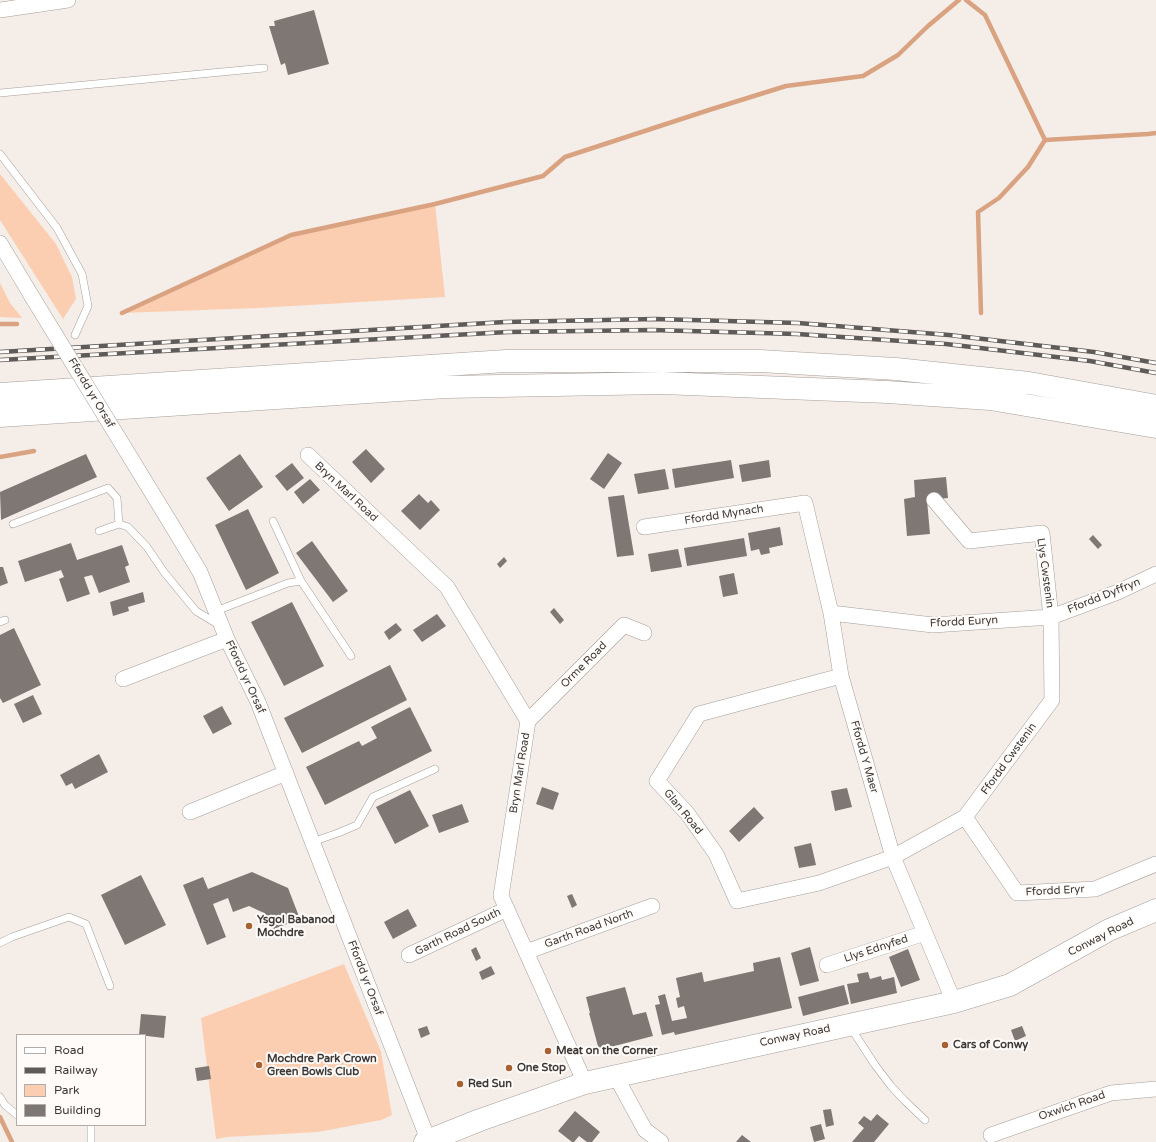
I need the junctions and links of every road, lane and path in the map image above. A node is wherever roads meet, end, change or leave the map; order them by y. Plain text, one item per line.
1 (68, 0) edge
2 (0, 10) edge
3 (264, 68) dead end
4 (0, 92) edge
5 (0, 154) edge
6 (0, 243) edge
7 (75, 335) dead end
8 (0, 394) edge
9 (1156, 406) edge
10 (0, 416) edge
11 (1156, 427) edge
12 (308, 455) dead end
13 (934, 500) dead end
14 (804, 503) joint
15 (273, 521) dead end
16 (13, 524) dead end
17 (119, 524) junction
18 (644, 527) dead end
19 (99, 531) dead end
20 (1156, 574) edge
21 (301, 581) junction
22 (216, 611) junction
23 (831, 613) junction
24 (1051, 617) junction
25 (225, 633) junction
26 (644, 633) dead end
27 (351, 656) dead end
28 (841, 676) junction
29 (123, 680) dead end
30 (528, 722) junction
31 (435, 769) dead end
32 (286, 773) junction
33 (190, 812) dead end
34 (965, 817) junction
35 (312, 842) junction
36 (893, 857) junction
37 (1156, 864) edge
38 (652, 906) dead end
39 (507, 908) junction
40 (1156, 910) edge
41 (925, 933) junction
42 (0, 943) edge
43 (526, 952) junction
44 (409, 955) dead end
45 (828, 965) dead end
46 (110, 986) dead end
47 (954, 1002) junction
48 (849, 1025) junction
49 (615, 1075) junction
50 (585, 1083) junction
51 (1156, 1089) edge
52 (0, 1097) edge
53 (16, 1114) edge
54 (925, 1120) dead end
55 (91, 1126) edge
56 (991, 1135) dead end
57 (91, 1142) edge
58 (425, 1142) edge
59 (429, 1142) edge
60 (661, 1142) edge

1 - 2 street
3 - 4 lane
5 - 7 lane
6 - 22 street, Ffordd yr Orsaf, bridge
8 - 9 main road
10 - 11 main road
12 - 30 street, Bryn Marl Road
13 - 24 street, Llys Cwstenin
14 - 18 street, Ffordd Mynach
14 - 23 street, Ffordd Y Maer
15 - 21 lane
16 - 17 lane
17 - 19 lane
17 - 25 lane
20 - 24 street, Ffordd Dyffryn
21 - 22 lane
21 - 27 lane
22 - 25 street, Ffordd yr Orsaf
23 - 24 street, Ffordd Euryn
23 - 28 street, Ffordd Y Maer
24 - 34 street, Ffordd Cwstenin
25 - 29 street
25 - 32 street, Ffordd yr Orsaf
26 - 30 street, Orme Road
28 - 36 street, Ffordd Y Maer
28 - 36 street, Glan Road
30 - 39 street, Bryn Marl Road
31 - 35 lane
32 - 33 street
32 - 35 street, Ffordd yr Orsaf
34 - 36 street, Ffordd Cwstenin
34 - 37 street, Ffordd Eryr
35 - 59 street, Ffordd yr Orsaf
36 - 41 street, Ffordd Y Maer
38 - 43 street, Garth Road North
39 - 43 street, Bryn Marl Road
39 - 44 street, Garth Road South
40 - 47 main road, Conway Road
41 - 45 street, Llys Ednyfed
41 - 47 street, Ffordd Y Maer
42 - 46 lane
43 - 50 street, Bryn Marl Road
47 - 48 main road, Conway Road
48 - 49 main road, Conway Road
48 - 54 lane
49 - 50 main road, Conway Road
49 - 60 street
50 - 59 main road, Conway Road
51 - 56 street, Oxwich Road
52 - 53 lane
55 - 57 lane
58 - 59 main road, Conway Road

